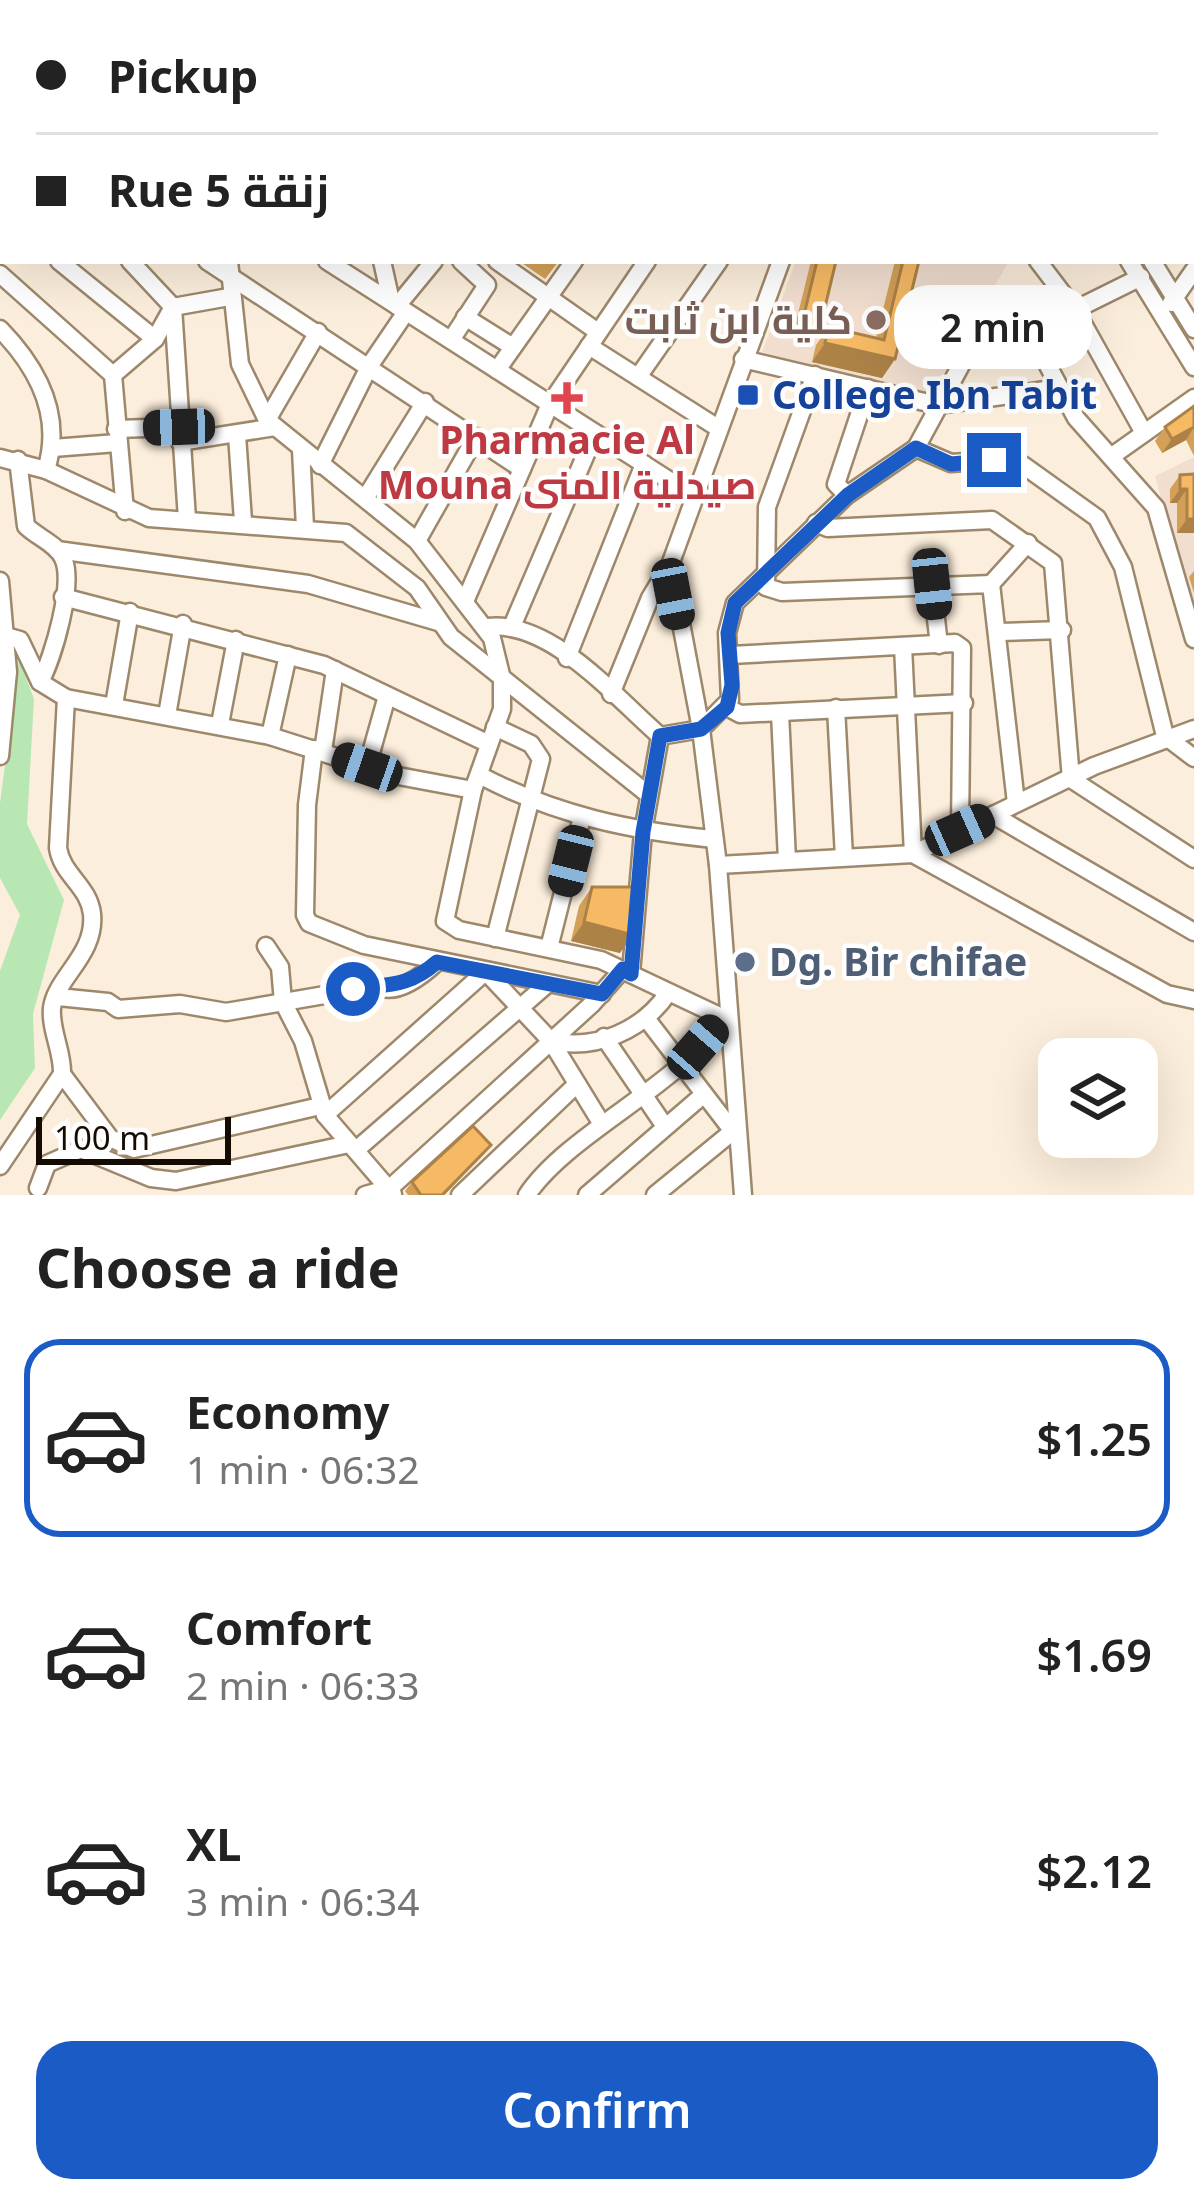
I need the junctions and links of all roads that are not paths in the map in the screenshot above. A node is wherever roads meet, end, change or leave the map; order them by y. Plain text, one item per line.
1 (62, 264) edge
2 (133, 264) edge
3 (332, 264) edge
4 (383, 264) edge
5 (432, 264) edge
6 (464, 264) edge
7 (501, 264) edge
8 (572, 264) edge
9 (645, 264) edge
10 (717, 264) edge
11 (780, 264) edge
12 (1040, 264) edge
13 (1132, 264) edge
14 (1154, 264) edge
15 (1194, 269) edge
16 (0, 274) edge
17 (1141, 278) junction
18 (228, 279) edge
19 (547, 298) junction
20 (1176, 298) junction
21 (398, 306) junction
22 (173, 307) junction
23 (1076, 311) junction
24 (1162, 313) junction
25 (465, 317) junction
26 (1194, 328) edge
27 (0, 329) edge
28 (318, 332) junction
29 (1030, 332) junction
30 (155, 339) junction
31 (594, 339) junction
32 (451, 340) junction
33 (513, 347) junction
34 (743, 359) junction
35 (370, 365) junction
36 (1194, 367) edge
37 (497, 370) junction
38 (113, 374) junction
39 (815, 375) junction
40 (638, 377) junction
41 (868, 388) junction
42 (1060, 388) junction
43 (1194, 398) edge
44 (425, 402) junction
45 (550, 404) junction
46 (937, 405) junction
47 (271, 423) junction
48 (718, 428) junction
49 (595, 433) junction
50 (1144, 433) junction
51 (180, 434) junction
52 (237, 435) junction
53 (117, 436) junction
54 (476, 437) junction
55 (53, 448) junction
56 (916, 448) junction
57 (301, 450) junction
58 (1112, 456) junction
59 (9, 459) edge
60 (644, 464) junction
61 (320, 465) junction
62 (522, 469) junction
63 (46, 470) junction
64 (692, 494) junction
65 (848, 495) junction
66 (366, 497) junction
67 (125, 511) junction
68 (187, 520) junction
69 (243, 521) junction
70 (816, 523) junction
71 (305, 526) junction
72 (417, 542) junction
73 (1028, 543) junction
74 (57, 550) junction
75 (670, 565) junction
76 (762, 577) junction
77 (0, 581) edge
78 (932, 584) junction
79 (991, 584) junction
80 (63, 597) junction
81 (466, 599) junction
82 (130, 612) junction
83 (438, 622) junction
84 (513, 624) junction
85 (183, 625) junction
86 (488, 627) junction
87 (1062, 630) junction
88 (999, 632) junction
89 (6, 636) junction
90 (1194, 639) edge
91 (236, 640) junction
92 (939, 645) junction
93 (903, 646) junction
94 (287, 655) junction
95 (730, 656) junction
96 (567, 658) junction
97 (335, 670) junction
98 (502, 679) junction
99 (40, 682) junction
100 (610, 694) junction
101 (387, 696) junction
102 (66, 698) junction
103 (964, 703) junction
104 (114, 705) junction
105 (905, 705) junction
106 (727, 707) junction
107 (836, 708) junction
108 (780, 713) junction
109 (167, 715) junction
110 (220, 724) junction
111 (701, 729) junction
112 (1194, 729) edge
113 (270, 736) junction
114 (492, 736) junction
115 (660, 736) junction
116 (1165, 736) junction
117 (319, 750) junction
118 (0, 756) edge
119 (1194, 758) edge
120 (367, 767) junction
121 (1071, 779) junction
122 (477, 783) junction
123 (650, 795) junction
124 (530, 802) junction
125 (1016, 803) junction
126 (993, 815) junction
127 (582, 817) junction
128 (960, 830) junction
129 (643, 832) junction
130 (714, 839) junction
131 (914, 854) junction
132 (844, 857) junction
133 (1194, 859) edge
134 (788, 860) junction
135 (718, 865) junction
136 (1194, 932) edge
137 (495, 938) junction
138 (266, 946) dead end
139 (549, 949) junction
140 (437, 962) junction
141 (627, 971) junction
142 (487, 974) junction
143 (544, 986) junction
144 (668, 993) junction
145 (602, 994) junction
146 (58, 997) junction
147 (1194, 1000) edge
148 (283, 1002) junction
149 (520, 1006) junction
150 (723, 1019) junction
151 (649, 1022) junction
152 (604, 1037) junction
153 (551, 1041) junction
154 (681, 1066) junction
155 (62, 1074) junction
156 (577, 1084) junction
157 (643, 1093) junction
158 (703, 1096) junction
159 (322, 1111) junction
160 (600, 1121) junction
161 (664, 1125) junction
162 (735, 1135) junction
163 (352, 1147) junction
164 (147, 1149) junction
165 (0, 1166) edge
166 (539, 1177) junction
167 (150, 1186) edge
168 (38, 1188) dead end
169 (392, 1192) edge
170 (463, 1192) edge
171 (365, 1195) edge
172 (486, 1195) edge
173 (527, 1195) edge
174 (549, 1195) edge
175 (587, 1195) edge
176 (655, 1195) edge
177 (743, 1195) edge

1 - 30 street
2 - 22 street
3 - 21 street
4 - 21 street
5 - 21 street
6 - 25 street
7 - 19 street
8 - 19 street
9 - 31 street
10 - 40 street
11 - 34 street
12 - 23 street
13 - 17 street
14 - 20 street
15 - 20 street
16 - 38 street
17 - 23 street
17 - 24 street
18 - 22 street
18 - 28 street
18 - 47 street
19 - 31 street
19 - 33 street
20 - 24 street
20 - 26 street
21 - 32 street
21 - 35 street
22 - 30 street
22 - 51 street
23 - 29 street
23 - 50 street
24 - 36 street
25 - 32 street
25 - 33 street
27 - 55 street
28 - 35 street
28 - 47 street
29 - 42 street
29 - 46 street
30 - 38 street
31 - 40 street
31 - 45 street
32 - 37 street
33 - 37 street
34 - 39 street
34 - 48 street
35 - 44 street
35 - 61 street
37 - 45 street
38 - 53 street
39 - 41 street
39 - 76 street
40 - 48 street
41 - 46 street
41 - 65 street
42 - 46 street
42 - 58 street
43 - 50 street
44 - 54 street
44 - 66 street
45 - 49 street
45 - 62 street
46 - 56 street
47 - 52 street
47 - 57 street
48 - 64 street
49 - 60 street
49 - 84 street
50 - 58 street
51 - 52 street
51 - 53 street
51 - 68 street
52 - 69 street
53 - 55 street
53 - 67 street
54 - 62 street
54 - 72 street
55 - 63 street
56 - 65 street
56 - 116 street
57 - 61 street
57 - 71 street
58 - 90 street
59 - 63 street
59 - 74 street
60 - 64 street
60 - 96 street
61 - 66 street
62 - 81 street
63 - 67 street
64 - 75 street
65 - 70 street
66 - 72 street
67 - 68 street
68 - 69 street
69 - 71 street
70 - 73 street
70 - 76 street
71 - 83 street
72 - 81 street
73 - 79 street
73 - 87 street
74 - 80 street
74 - 83 street
75 - 100 street
75 - 111 street
76 - 78 street
76 - 95 street
77 - 89 street
78 - 79 street
78 - 92 street
79 - 88 street
80 - 82 street
80 - 99 street
81 - 86 street
82 - 85 street
82 - 104 street
83 - 98 street
84 - 86 street
84 - 96 street
85 - 91 street
85 - 109 street
86 - 98 street
87 - 88 street
87 - 121 street
88 - 125 street
89 - 99 street
89 - 118 street
91 - 94 street
91 - 110 street
92 - 93 street
92 - 103 street
93 - 95 street
93 - 105 street
94 - 97 street
94 - 113 street
95 - 106 street
96 - 100 street
97 - 101 street
97 - 117 street
98 - 114 street
98 - 123 street
99 - 102 street
100 - 115 street
101 - 114 street
101 - 120 street
102 - 104 street
102 - 146 street
103 - 105 street
103 - 128 street
104 - 109 street
105 - 107 street
105 - 131 street
106 - 108 street
106 - 111 street
107 - 108 street
107 - 132 street
108 - 134 street
109 - 110 street
110 - 113 street
111 - 115 street
111 - 130 street
112 - 116 street
113 - 117 street
114 - 122 street
114 - 124 street
115 - 123 street
116 - 119 street
116 - 121 street
117 - 120 street
117 - 140 street
120 - 122 street
121 - 125 street
121 - 133 street
122 - 124 street
122 - 137 street
123 - 129 street
124 - 127 street
124 - 137 street
125 - 126 street
126 - 128 street
126 - 136 street
127 - 129 street
127 - 139 street
128 - 131 street
129 - 130 street
129 - 141 street
130 - 135 street
131 - 132 street
131 - 147 street
132 - 134 street
134 - 135 street
135 - 150 street
137 - 139 street
138 - 148 street
139 - 141 street
140 - 142 street
140 - 148 street
141 - 144 street
141 - 145 street
142 - 143 street
142 - 149 street
142 - 159 street
143 - 145 street
143 - 149 street
144 - 150 street
144 - 151 street
145 - 153 street
146 - 148 street
146 - 155 street
148 - 159 street
149 - 153 street
149 - 163 street
150 - 154 street
150 - 162 street
151 - 152 street
151 - 154 street
152 - 153 street
152 - 157 street
153 - 156 street
153 - 169 street
154 - 157 street
154 - 158 street
155 - 164 street
155 - 165 street
156 - 160 street
156 - 170 street
157 - 160 street
157 - 161 street
158 - 161 street
158 - 162 street
159 - 163 street
159 - 164 street
160 - 166 street
161 - 175 street
162 - 176 street
162 - 177 street
163 - 167 street
163 - 169 street
164 - 167 street
166 - 173 street
166 - 174 street
167 - 168 street
169 - 171 street
170 - 172 street

